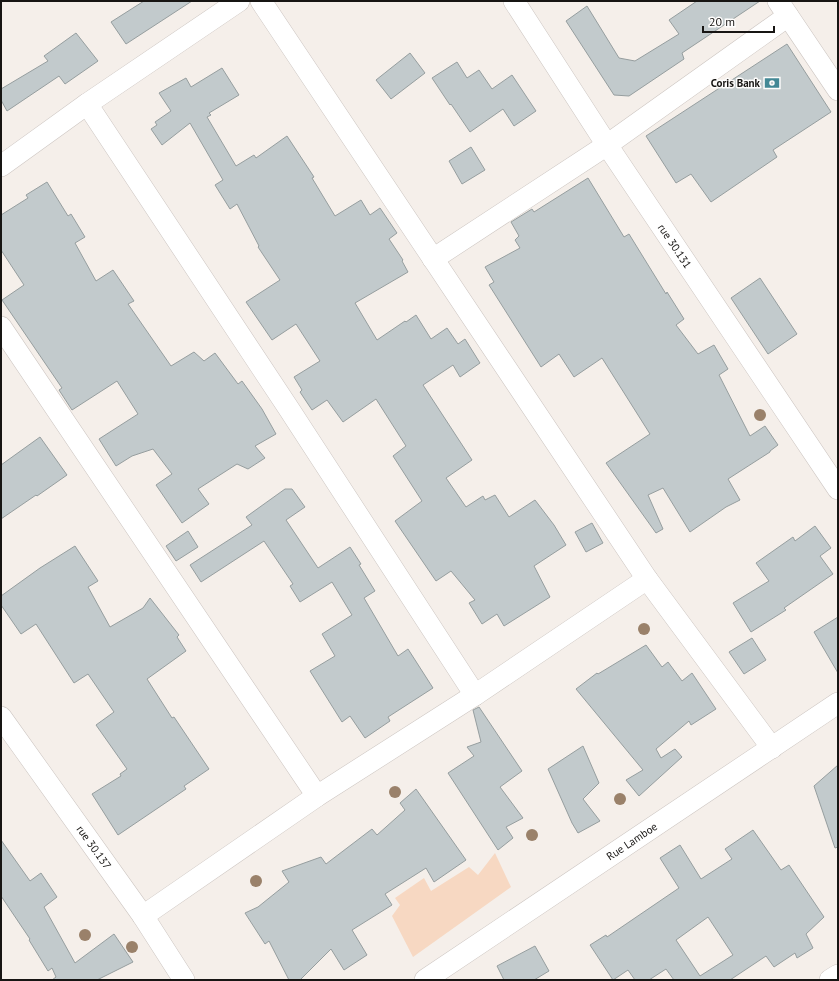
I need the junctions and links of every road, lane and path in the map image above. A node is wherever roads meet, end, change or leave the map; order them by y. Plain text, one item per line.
1 (239, 1) edge
2 (261, 1) edge
3 (514, 1) edge
4 (783, 8) edge
5 (838, 90) edge
6 (88, 104) junction
7 (608, 145) junction
8 (4, 156) edge
9 (433, 259) junction
10 (1, 327) edge
11 (838, 489) edge
12 (647, 579) junction
13 (475, 695) junction
14 (838, 703) edge
15 (1, 717) edge
16 (772, 748) junction
17 (317, 796) junction
18 (143, 916) junction
19 (838, 974) edge
20 (439, 976) edge
21 (184, 980) edge
22 (830, 980) edge

1 - 6 street
2 - 9 street
3 - 7 street, rue 30.131
4 - 5 street
4 - 7 street
6 - 8 street
6 - 13 street
7 - 9 street
7 - 11 street, rue 30.131
9 - 12 street
10 - 17 street
12 - 13 street
12 - 16 street
13 - 17 street
14 - 16 street, Rue Lamboe
15 - 18 street, rue 30.137
16 - 20 street, Rue Lamboe
17 - 18 street
18 - 21 street, rue 30.137
19 - 22 street

